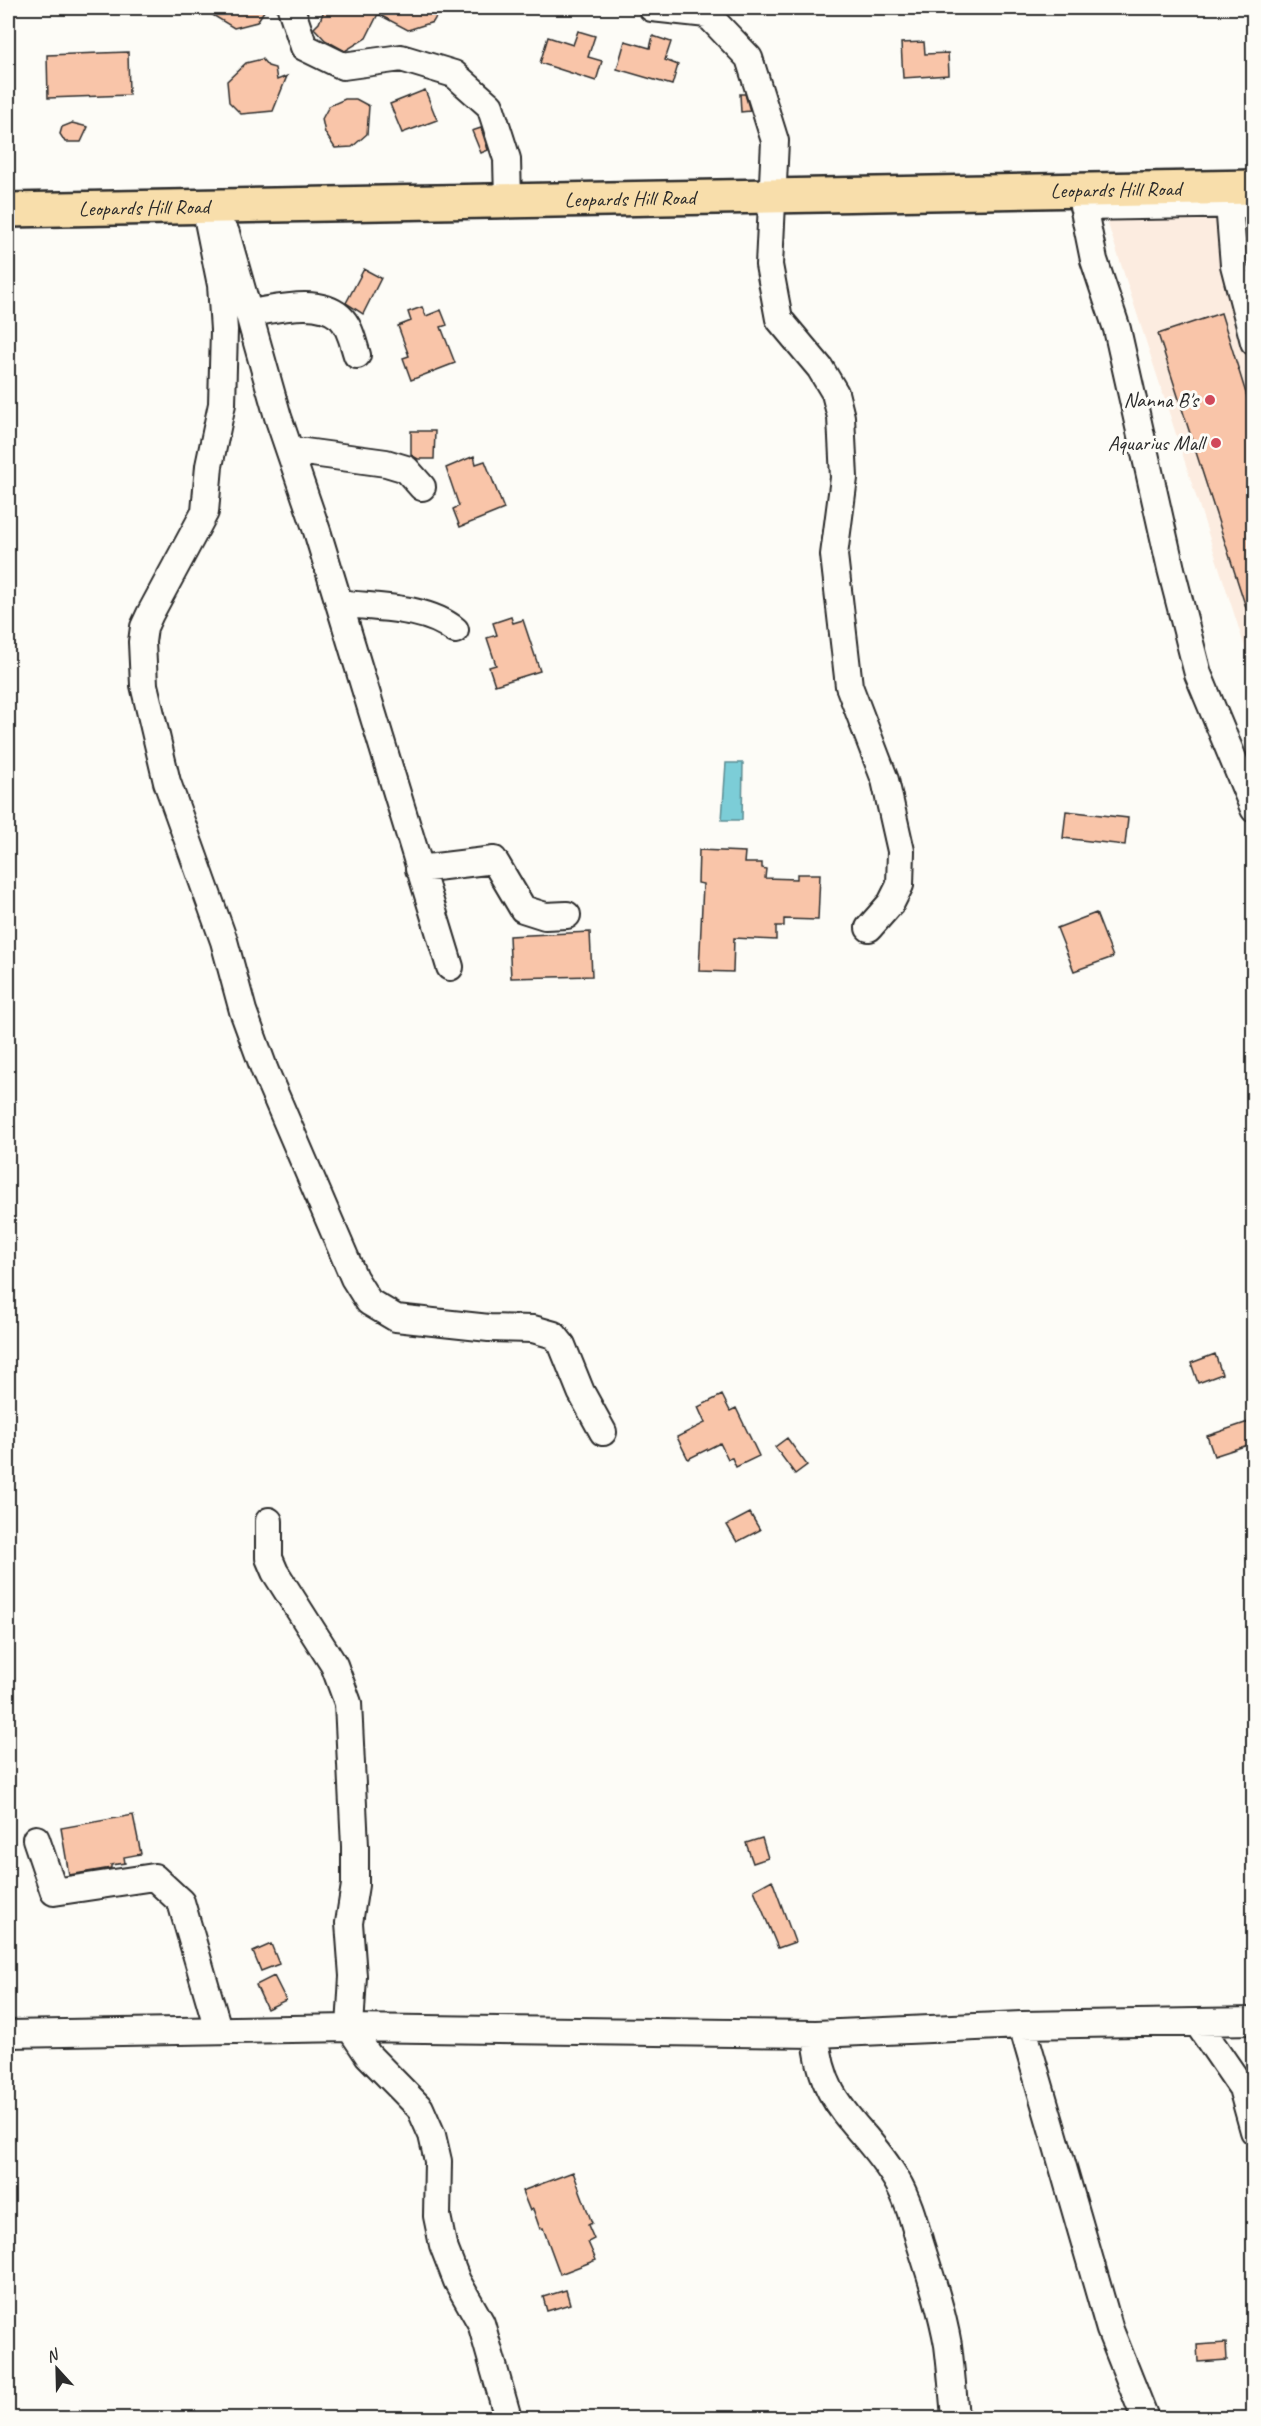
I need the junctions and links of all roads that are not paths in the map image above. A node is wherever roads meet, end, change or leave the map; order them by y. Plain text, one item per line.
1 (291, 8) edge
2 (652, 8) edge
3 (772, 195) junction
4 (1081, 199) junction
5 (1245, 199) edge
6 (508, 200) junction
7 (212, 206) junction
8 (8, 210) edge
9 (249, 313) junction
10 (1254, 342) edge
11 (357, 355) dead end
12 (290, 450) junction
13 (422, 487) dead end
14 (339, 603) junction
15 (455, 630) dead end
16 (1254, 809) edge
17 (418, 869) junction
18 (567, 915) dead end
19 (869, 928) dead end
20 (450, 967) dead end
21 (603, 1432) dead end
22 (269, 1521) dead end
23 (36, 1839) dead end
24 (1254, 2021) edge
25 (1198, 2024) junction
26 (1022, 2025) junction
27 (350, 2028) junction
28 (218, 2029) junction
29 (8, 2034) edge
30 (816, 2034) junction
31 (1254, 2131) edge
32 (508, 2418) edge
33 (955, 2418) edge
34 (1145, 2418) edge

1 - 6 street
2 - 3 street
3 - 4 main road, Leopards Hill Road
3 - 6 main road, Leopards Hill Road
3 - 19 street
4 - 5 main road, Leopards Hill Road
4 - 16 street
5 - 10 street
6 - 7 main road, Leopards Hill Road
7 - 8 main road, Leopards Hill Road
7 - 9 street
7 - 21 street
9 - 11 street
9 - 12 street
12 - 13 street
12 - 14 street
14 - 15 street
14 - 17 street
17 - 18 street
17 - 20 street
22 - 27 street
23 - 28 street
24 - 25 street
25 - 26 street
25 - 31 street
26 - 30 street
26 - 34 street
27 - 28 street
27 - 30 street
27 - 32 street
28 - 29 street
30 - 33 street

